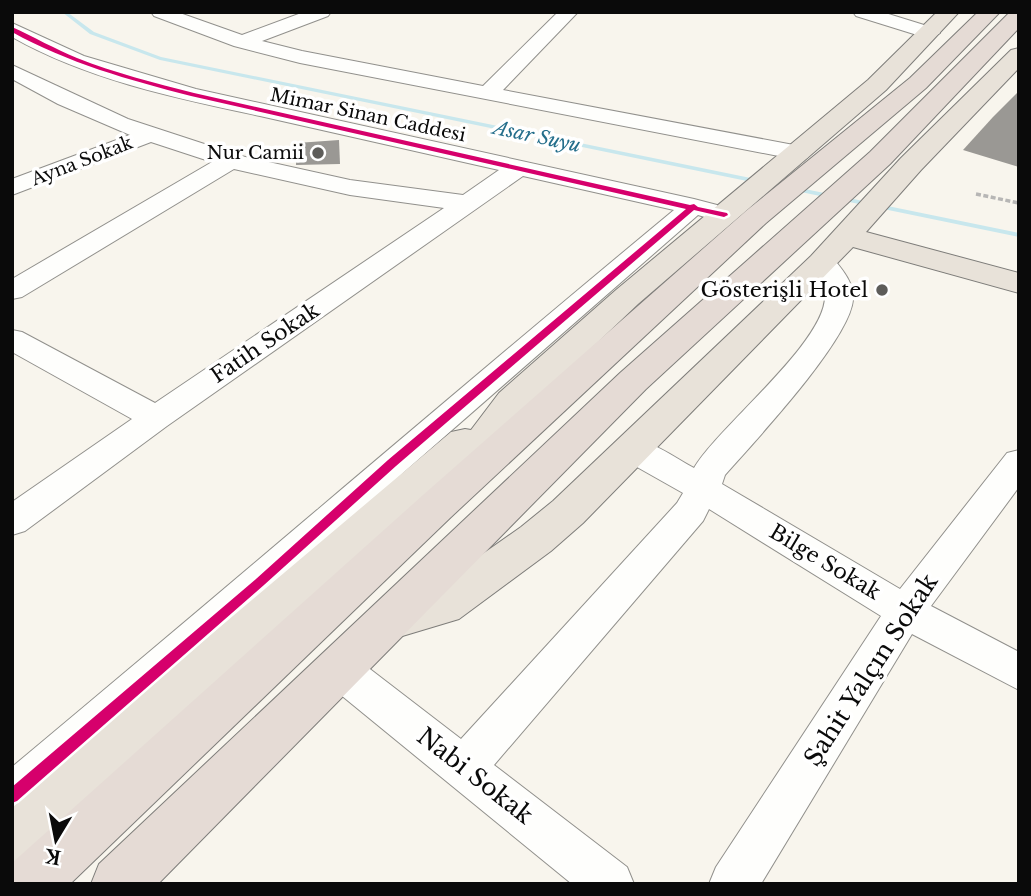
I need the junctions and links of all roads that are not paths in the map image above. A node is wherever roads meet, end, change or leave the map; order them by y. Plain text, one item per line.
1 (160, 12) edge
2 (322, 12) edge
3 (569, 12) edge
4 (862, 12) edge
5 (949, 12) edge
6 (990, 12) edge
7 (1019, 15) edge
8 (12, 29) edge
9 (930, 33) junction
10 (241, 42) junction
11 (55, 52) junction
12 (1017, 58) edge
13 (12, 70) edge
14 (488, 93) junction
15 (152, 134) junction
16 (795, 156) junction
17 (232, 160) junction
18 (520, 167) junction
19 (12, 188) edge
20 (469, 203) junction
21 (727, 211) junction
22 (853, 229) junction
23 (822, 263) junction
24 (1019, 283) edge
25 (12, 291) edge
26 (12, 339) edge
27 (510, 390) junction
28 (156, 418) junction
29 (633, 450) junction
30 (1019, 462) edge
31 (703, 489) junction
32 (437, 506) junction
33 (12, 521) edge
34 (905, 611) junction
35 (389, 621) junction
36 (339, 669) junction
37 (1019, 672) edge
38 (464, 767) junction
39 (12, 796) edge
40 (12, 844) edge
41 (30, 884) edge
42 (119, 884) edge
43 (610, 884) edge
44 (733, 884) edge

1 - 10 street
2 - 10 street
3 - 14 street
4 - 9 street
5 - 9 main road
6 - 21 highway
7 - 35 highway
8 - 11 street, Mimar Sinan Caddesi
9 - 16 main road
10 - 14 street
11 - 13 street
11 - 18 street, Mimar Sinan Caddesi
12 - 22 main road
13 - 15 street
14 - 16 street
15 - 17 street
15 - 19 street, Ayna Sokak
16 - 21 main road
17 - 20 street
17 - 25 street
18 - 20 street, Fatih Sokak
18 - 21 street, Mimar Sinan Caddesi
20 - 28 street, Fatih Sokak
21 - 27 street
21 - 32 highway
22 - 23 main road
22 - 24 main road
23 - 29 main road
23 - 31 street
26 - 28 street
27 - 32 main road
27 - 39 street
27 - 40 main road
28 - 33 street, Fatih Sokak
29 - 31 street, Bilge Sokak
29 - 35 main road
30 - 34 street, Şahit Yalçın Sokak
31 - 34 street, Bilge Sokak
31 - 38 street
32 - 41 highway
34 - 37 street, Bilge Sokak
34 - 44 street, Şahit Yalçın Sokak
35 - 36 highway
36 - 38 street, Nabi Sokak
36 - 42 highway
38 - 43 street, Nabi Sokak

